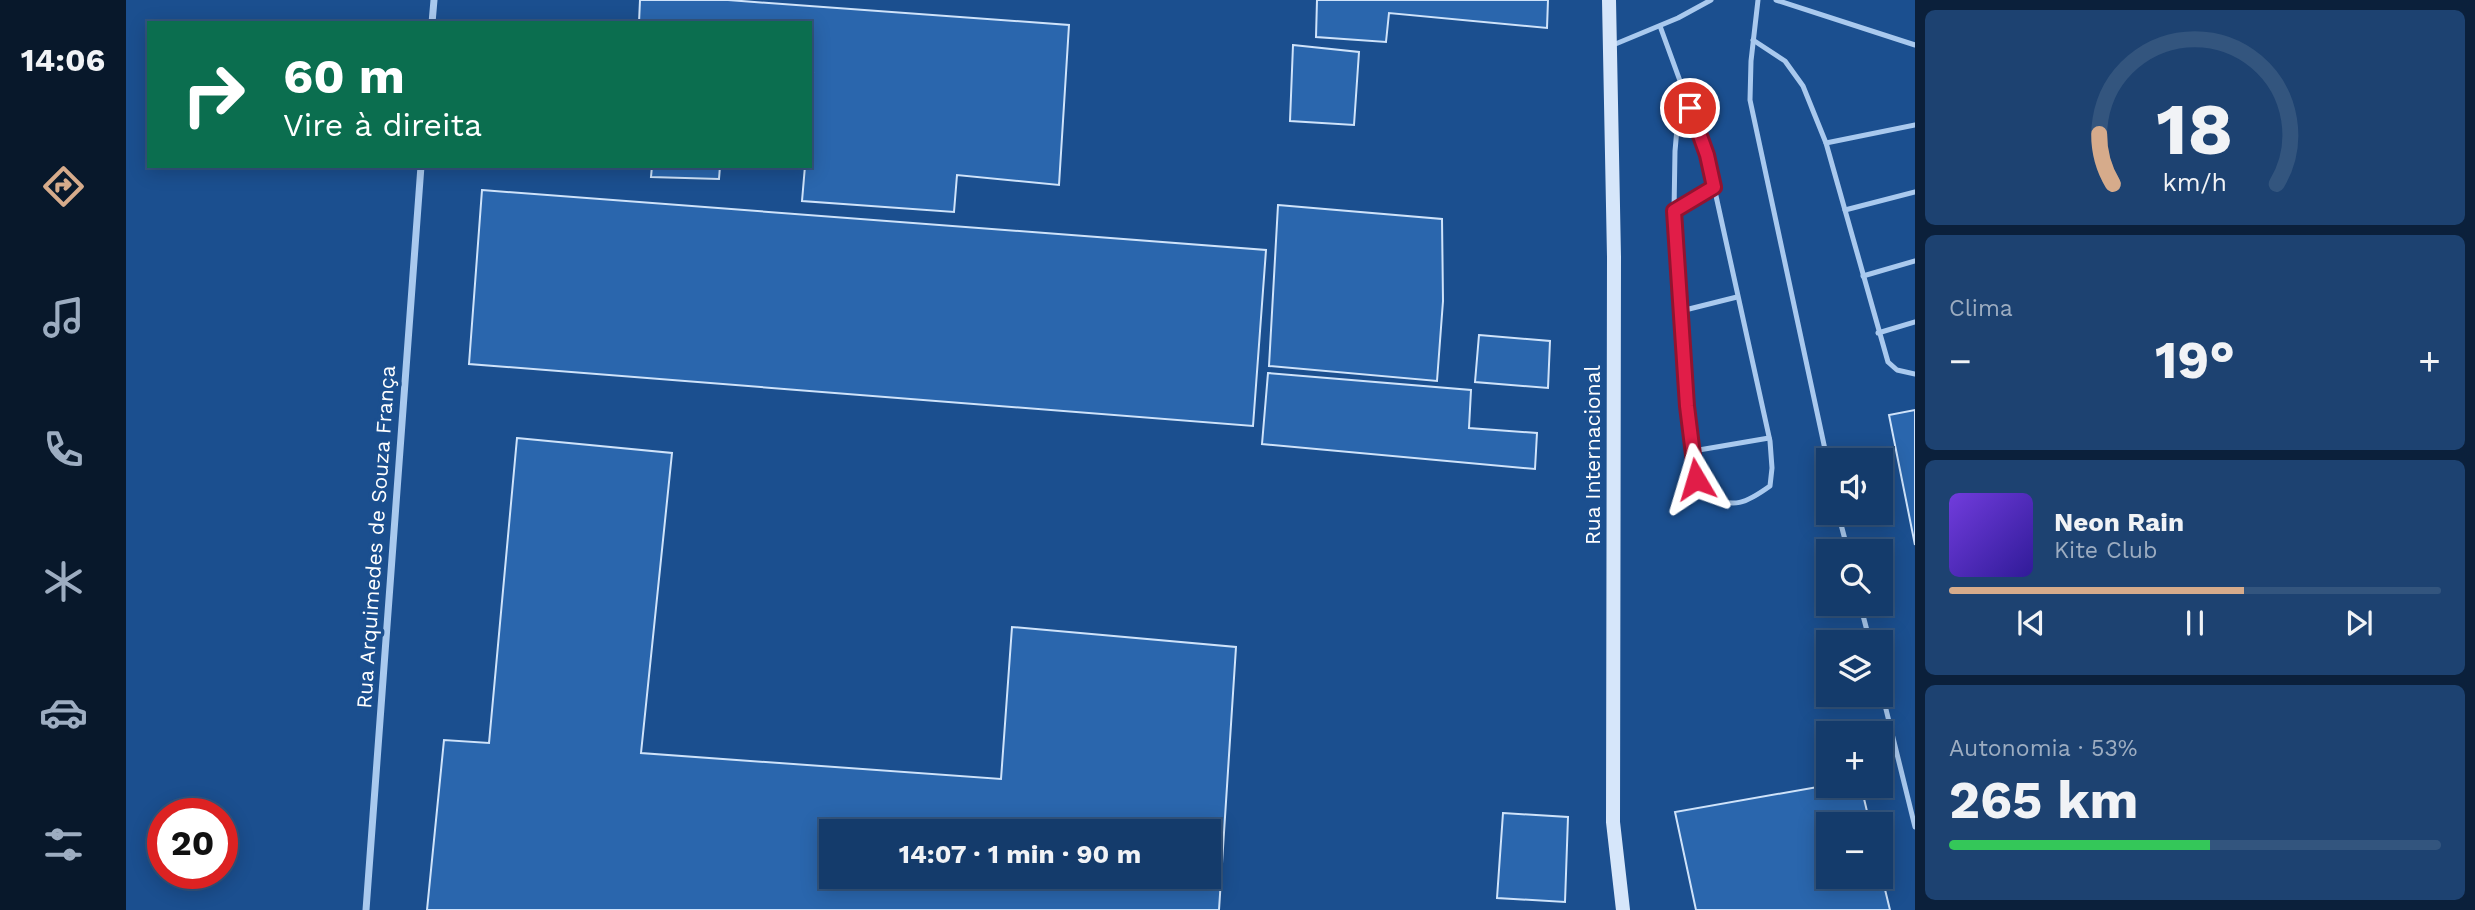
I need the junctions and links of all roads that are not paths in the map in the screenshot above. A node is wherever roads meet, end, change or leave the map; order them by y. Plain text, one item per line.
1 (433, 0) edge
2 (1609, 0) edge
3 (1711, 0) edge
4 (1758, 0) edge
5 (1776, 0) edge
6 (432, 21) edge
7 (1660, 26) junction
8 (1753, 40) junction
9 (1915, 45) edge
10 (1610, 46) junction
11 (1681, 84) junction
12 (1915, 125) edge
13 (1826, 143) junction
14 (421, 168) edge
15 (1714, 187) junction
16 (1915, 192) edge
17 (1845, 210) junction
18 (1674, 211) junction
19 (1915, 261) edge
20 (1863, 276) junction
21 (1737, 297) junction
22 (1681, 311) junction
23 (1915, 322) edge
24 (1878, 333) junction
25 (1915, 373) edge
26 (1769, 438) junction
27 (1825, 448) edge
28 (1693, 451) junction
29 (1885, 707) edge
30 (1915, 827) edge
31 (366, 910) edge
32 (1623, 910) edge

1 - 6 street
2 - 10 street, Rua Internacional
3 - 7 lane
4 - 8 lane
5 - 9 lane
7 - 10 lane
7 - 11 lane
8 - 13 lane
8 - 27 lane
10 - 32 street, Rua Internacional
11 - 15 lane
11 - 18 lane
12 - 13 lane
13 - 17 lane
14 - 31 street, Rua Arquimedes de Souza França
15 - 18 lane
15 - 21 lane
16 - 17 lane
17 - 20 lane
18 - 22 lane
19 - 20 lane
20 - 24 lane
21 - 22 lane
21 - 26 lane
22 - 28 lane
23 - 24 lane
24 - 25 lane
26 - 28 lane
26 - 28 lane
29 - 30 lane

